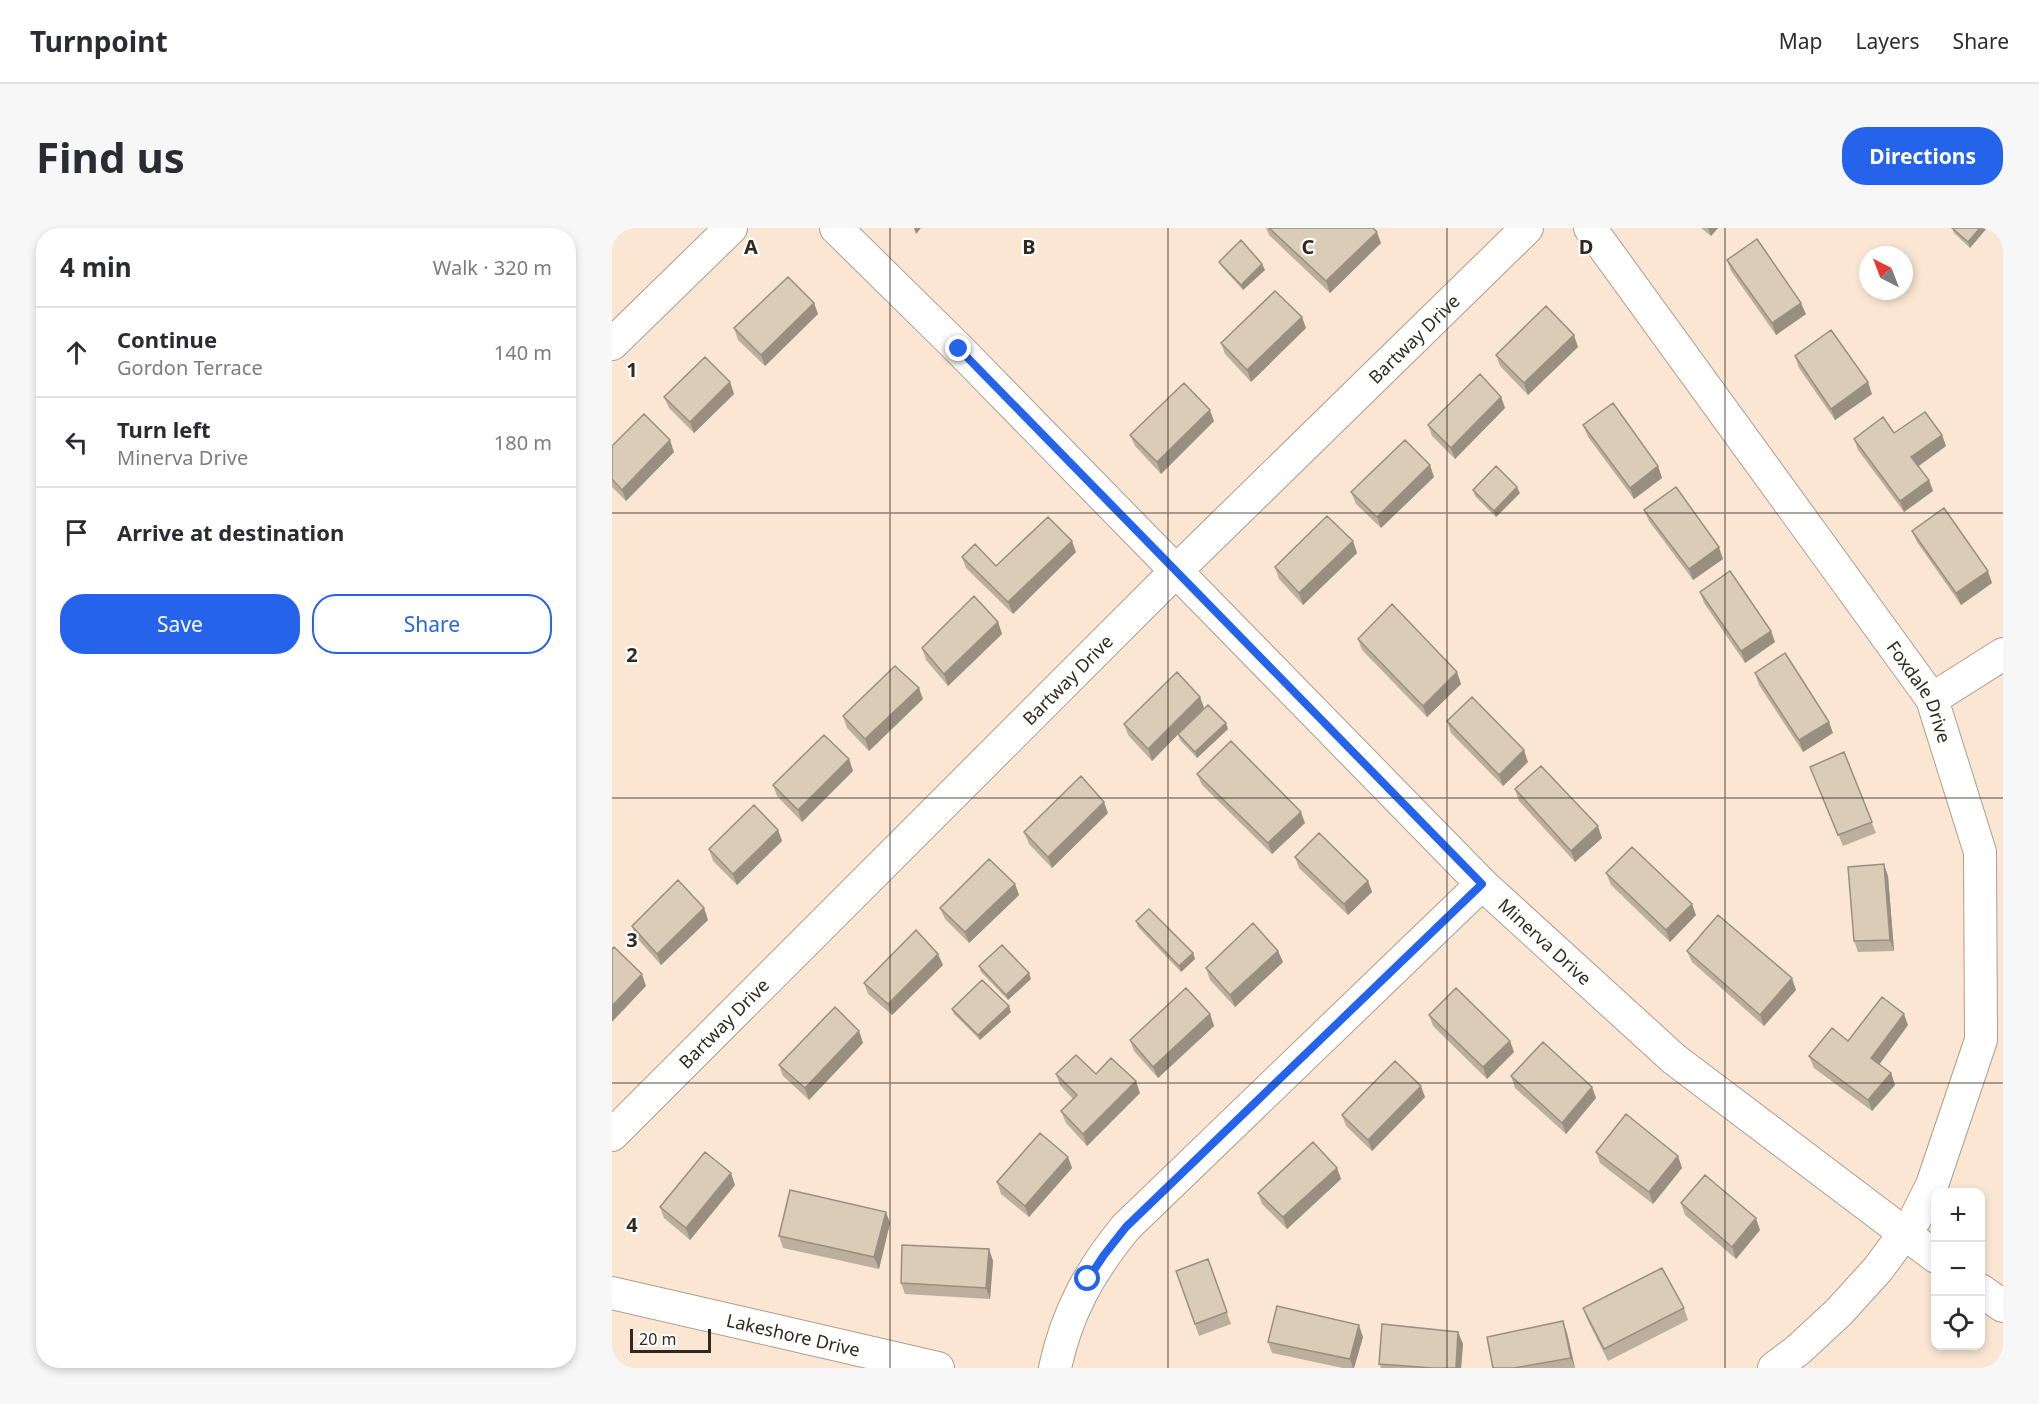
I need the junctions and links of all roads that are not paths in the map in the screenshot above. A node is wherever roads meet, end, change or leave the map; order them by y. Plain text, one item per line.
1 (731, 228) edge
2 (836, 228) edge
3 (1527, 228) edge
4 (1590, 228) edge
5 (612, 344) edge
6 (1176, 572) junction
7 (2003, 654) edge
8 (1932, 699) junction
9 (1482, 884) junction
10 (612, 1135) edge
11 (1904, 1234) junction
12 (1931, 1254) edge
13 (612, 1293) edge
14 (1985, 1293) edge
15 (2003, 1306) edge
16 (938, 1368) edge
17 (1055, 1368) edge
18 (1774, 1368) edge

1 - 5 street
2 - 6 street, Minerva Drive
3 - 6 street, Bartway Drive
4 - 8 street, Foxdale Drive
6 - 9 street, Minerva Drive
6 - 10 street, Bartway Drive
7 - 8 street
8 - 11 street, Foxdale Drive
9 - 11 street, Minerva Drive
9 - 17 street
11 - 12 street, Minerva Drive
11 - 18 street
13 - 16 street, Lakeshore Drive
14 - 15 street

